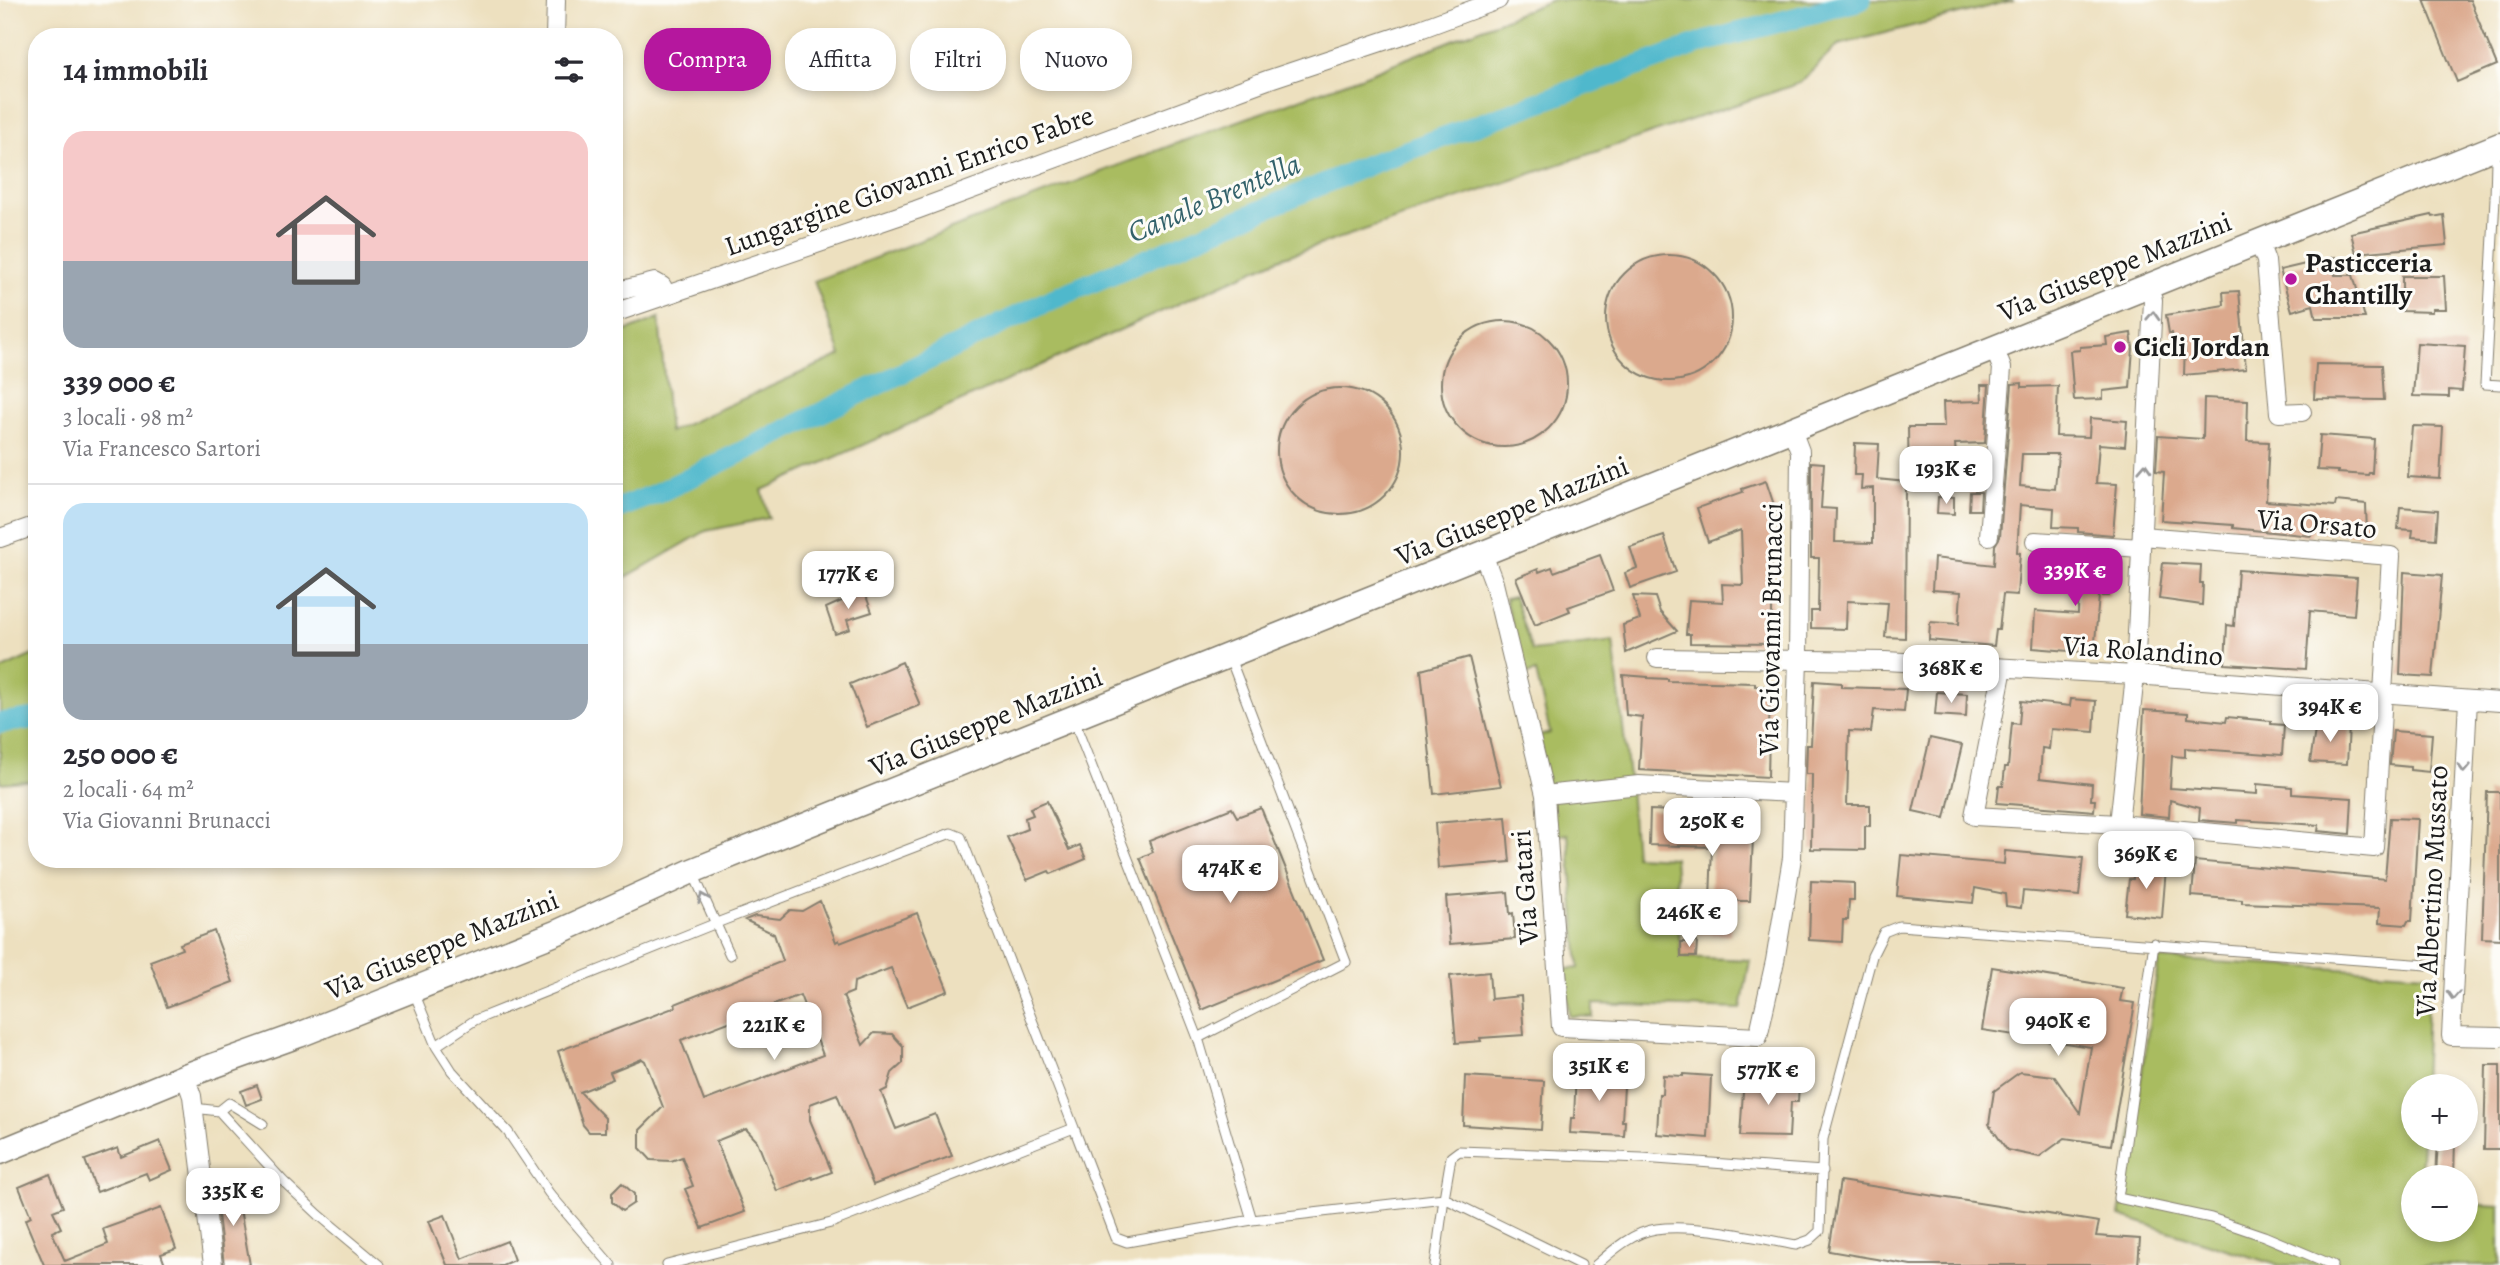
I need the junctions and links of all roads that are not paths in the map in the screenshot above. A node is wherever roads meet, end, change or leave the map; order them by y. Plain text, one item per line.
1 (556, 0) edge
2 (1498, 0) edge
3 (555, 28) edge
4 (2495, 147) edge
5 (2259, 242) junction
6 (2147, 286) junction
7 (623, 290) edge
8 (666, 295) junction
9 (623, 310) edge
10 (1994, 348) junction
11 (2500, 385) edge
12 (2302, 412) dead end
13 (1792, 430) junction
14 (28, 528) edge
15 (1989, 536) dead end
16 (0, 538) edge
17 (2035, 541) dead end
18 (2142, 542) junction
19 (1483, 554) junction
20 (1229, 657) junction
21 (1657, 658) dead end
22 (1798, 658) junction
23 (2003, 668) junction
24 (2134, 675) junction
25 (2382, 695) junction
26 (2468, 700) junction
27 (2500, 702) edge
28 (1074, 719) junction
29 (1794, 793) junction
30 (1553, 794) junction
31 (2119, 824) junction
32 (692, 871) junction
33 (715, 924) junction
34 (2154, 943) junction
35 (730, 955) dead end
36 (2427, 965) dead end
37 (413, 990) junction
38 (1758, 1037) joint
39 (2500, 1037) edge
40 (1198, 1038) junction
41 (436, 1046) junction
42 (185, 1076) junction
43 (194, 1108) junction
44 (219, 1111) junction
45 (263, 1124) dead end
46 (1074, 1128) junction
47 (0, 1152) edge
48 (1823, 1171) junction
49 (1444, 1198) junction
50 (1252, 1220) junction
51 (213, 1265) edge
52 (379, 1265) edge
53 (611, 1265) edge
54 (667, 1265) edge
55 (1435, 1265) edge
56 (1580, 1265) edge
57 (1596, 1265) edge
58 (2333, 1265) edge

1 - 3 street
2 - 8 street, Lungargine Giovanni Enrico Fabre
4 - 5 main road, Via Giuseppe Mazzini
4 - 11 lane
5 - 6 main road, Via Giuseppe Mazzini
5 - 12 street, Via Giuseppe Mazzini
6 - 10 main road, Via Giuseppe Mazzini
18 -> 6 street
7 - 8 street
8 - 9 street, Lungargine Giovanni Enrico Fabre
10 - 13 main road, Via Giuseppe Mazzini
10 - 15 street, Via Giuseppe Mazzini
13 - 19 main road, Via Giuseppe Mazzini
13 - 22 street, Via Giovanni Brunacci
14 - 16 street
17 - 18 street
18 - 24 street
18 - 25 street, Via Orsato
19 - 20 main road, Via Giuseppe Mazzini
19 - 30 street, Via Gatari
20 - 28 main road, Via Giuseppe Mazzini
20 - 40 lane
21 - 22 street, Via Rolandino
22 - 23 street, Via Rolandino
22 - 29 street, Via Giovanni Brunacci
23 - 24 street, Via Rolandino
23 - 31 street
24 - 25 street, Via Rolandino
24 - 31 street
25 - 26 street, Via Rolandino
25 - 31 street
26 - 27 street, Via Rolandino
26 -> 39 street, Via Albertino Mussato
28 - 32 main road, Via Giuseppe Mazzini
28 - 40 lane
29 - 30 street
29 - 38 street, Via Giovanni Brunacci
30 - 38 street, Via Gatari
33 -> 32 lane
32 - 37 main road, Via Giuseppe Mazzini
33 - 35 lane
33 - 41 lane
33 - 46 lane
34 - 36 lane
34 - 48 lane
34 - 58 lane
37 - 41 lane
37 - 42 main road, Via Giuseppe Mazzini
40 - 50 lane
41 - 53 lane
42 - 43 street
42 - 47 main road, Via Giuseppe Mazzini
43 - 44 lane
43 - 51 street
44 - 45 lane
44 - 52 lane
46 - 50 lane
46 - 54 lane
48 - 49 lane
48 - 57 lane
49 - 50 lane
49 - 55 lane
49 - 56 lane

